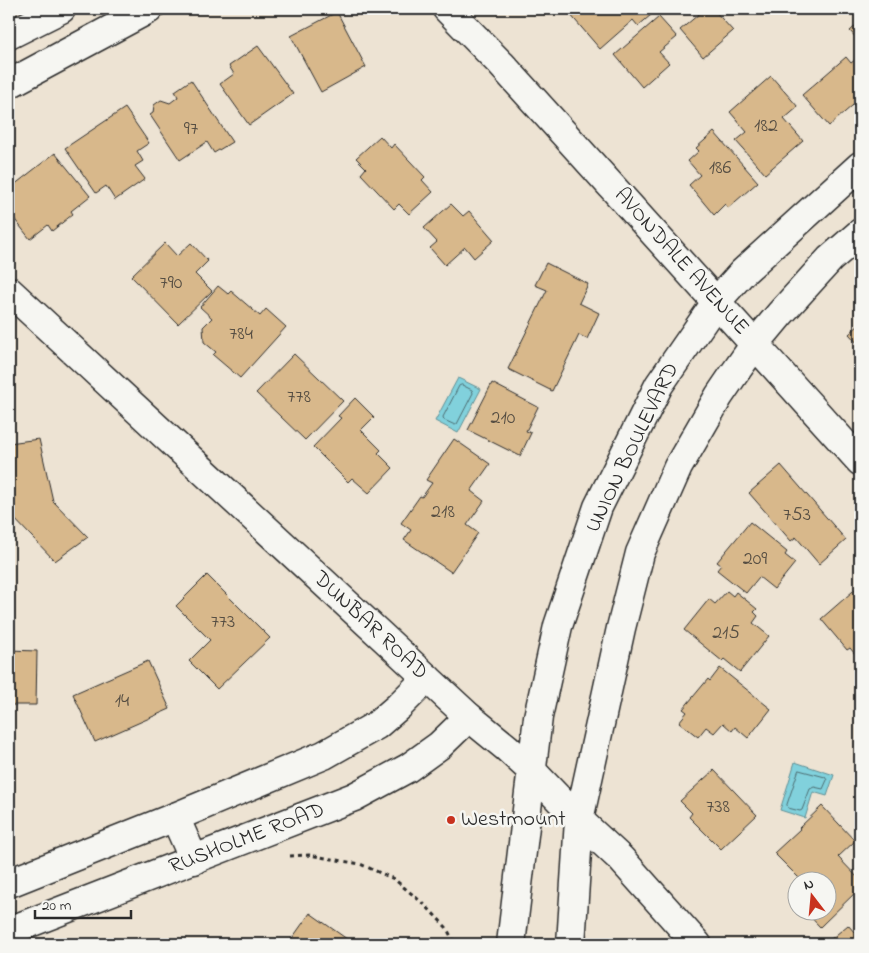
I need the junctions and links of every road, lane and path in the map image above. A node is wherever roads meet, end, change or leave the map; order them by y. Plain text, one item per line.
1 (61, 9) edge
2 (149, 9) edge
3 (447, 9) edge
4 (9, 35) edge
5 (9, 84) edge
6 (860, 166) edge
7 (860, 233) edge
8 (9, 291) edge
9 (717, 301) junction
10 (755, 344) junction
11 (860, 461) edge
12 (427, 678) junction
13 (469, 717) junction
14 (531, 770) junction
15 (176, 817) junction
16 (579, 820) junction
17 (281, 857) dead end
18 (194, 860) junction
19 (9, 883) edge
20 (9, 931) edge
21 (455, 944) edge
22 (511, 944) edge
23 (571, 944) edge
24 (697, 944) edge

1 - 4 street
2 - 5 street
3 - 9 street, AVONDALE AVENUE
6 - 9 street, UNION BOULEVARD
7 - 10 street
8 - 12 street, DUNBAR ROAD
9 - 10 street, AVONDALE AVENUE
9 - 14 street, UNION BOULEVARD
10 - 11 street, AVONDALE AVENUE
10 - 16 street
12 - 13 street, DUNBAR ROAD
12 - 15 street, RUSHOLME ROAD
13 - 14 street, DUNBAR ROAD
13 - 18 street, RUSHOLME ROAD
14 - 16 street, DUNBAR ROAD
14 - 22 street, UNION BOULEVARD
15 - 18 street
15 - 19 street, RUSHOLME ROAD
16 - 23 street
16 - 24 street, DUNBAR ROAD
17 - 21 path
18 - 20 street, RUSHOLME ROAD

